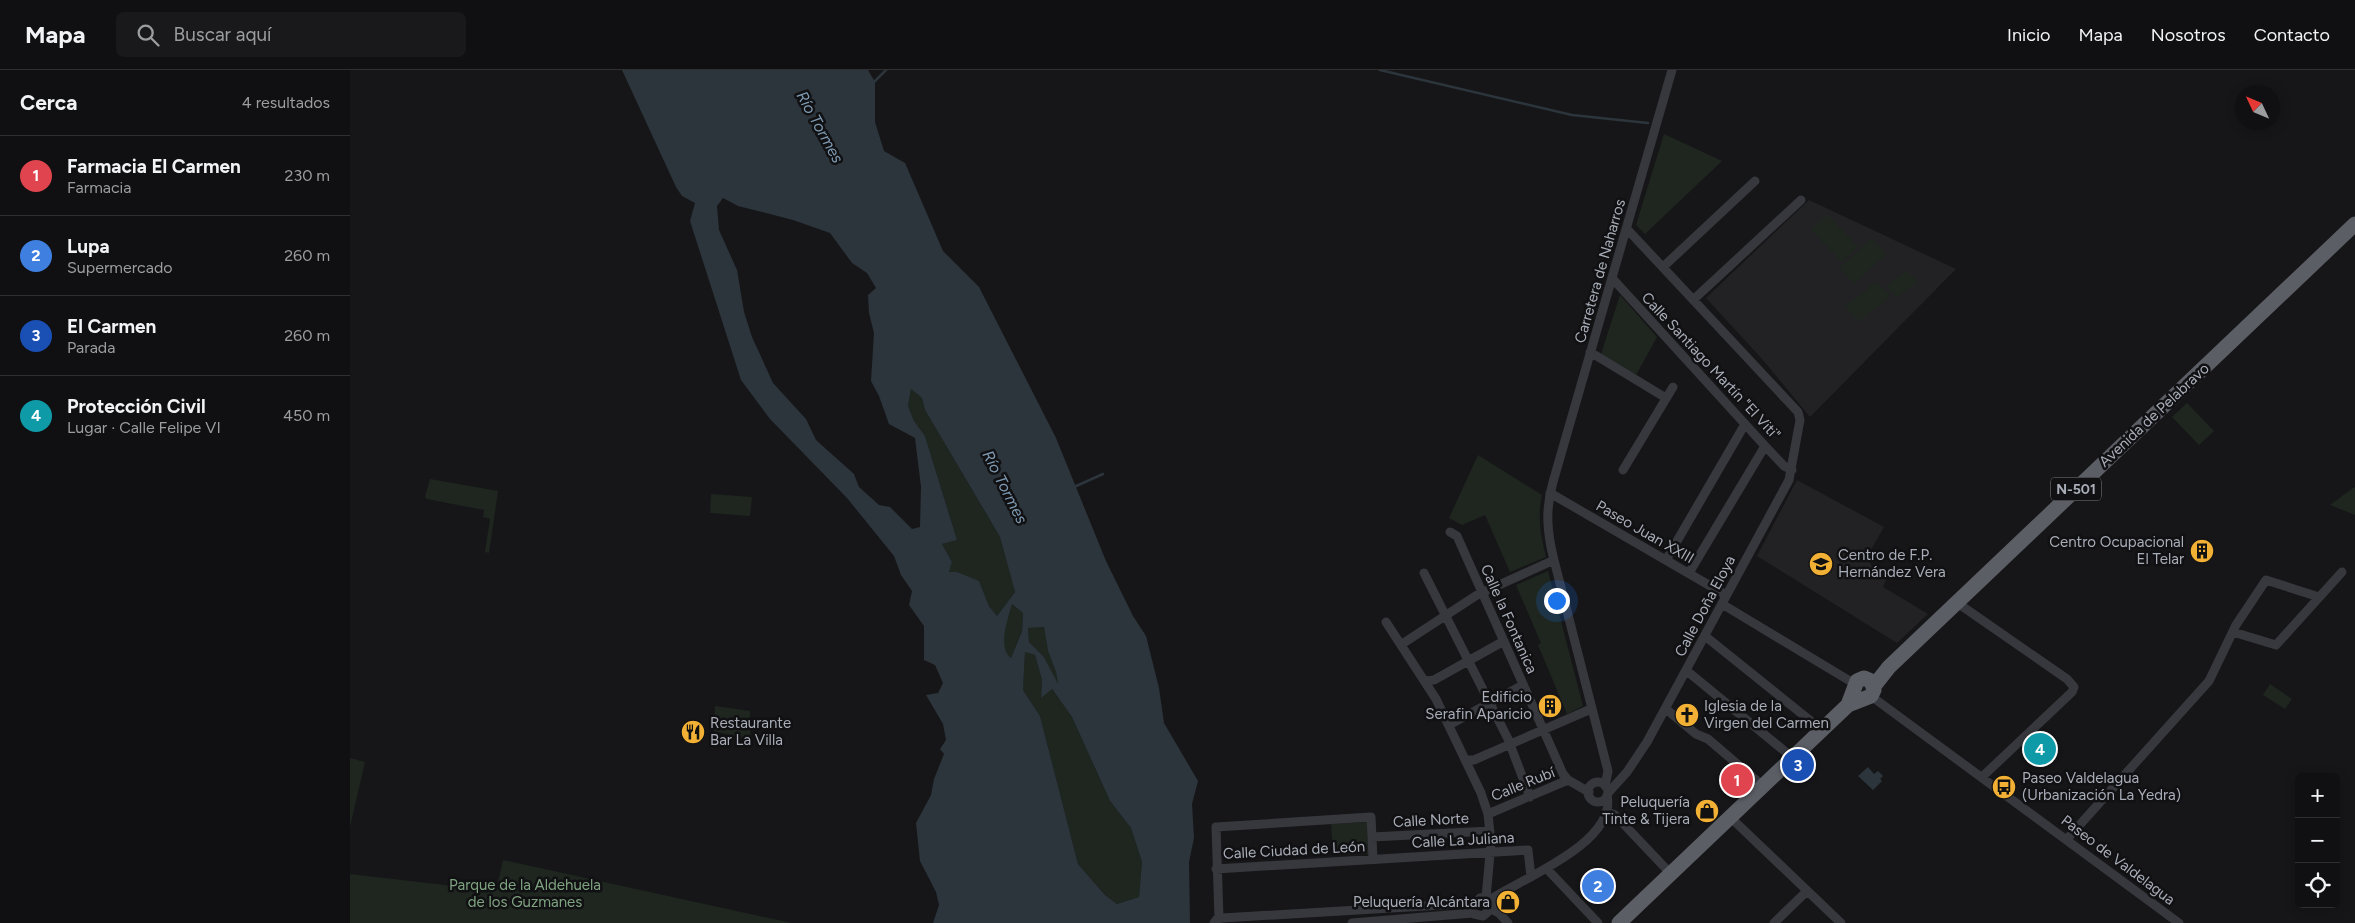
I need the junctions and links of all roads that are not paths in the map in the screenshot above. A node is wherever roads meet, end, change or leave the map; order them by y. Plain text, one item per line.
1 (1672, 70) edge
2 (1755, 181) dead end
3 (1801, 200) dead end
4 (2355, 224) edge
5 (1627, 229) junction
6 (1663, 267) junction
7 (1612, 278) junction
8 (1693, 300) junction
9 (1590, 352) junction
10 (1673, 387) dead end
11 (1666, 398) junction
12 (1745, 424) junction
13 (1765, 446) junction
14 (1623, 470) dead end
15 (1792, 470) junction
16 (1550, 493) junction
17 (1450, 532) dead end
18 (1554, 560) junction
19 (1666, 560) junction
20 (2342, 572) dead end
21 (1424, 574) dead end
22 (1689, 574) junction
23 (1483, 592) junction
24 (1726, 595) junction
25 (2319, 597) junction
26 (1956, 602) junction
27 (1722, 604) junction
28 (1445, 616) junction
29 (1386, 622) dead end
30 (2233, 632) junction
31 (1705, 636) junction
32 (1504, 641) junction
33 (1402, 644) junction
34 (1469, 659) junction
35 (1687, 671) junction
36 (1425, 681) junction
37 (1523, 685) junction
38 (1864, 689) junction
39 (1490, 703) junction
40 (1591, 709) junction
41 (1666, 709) junction
42 (1449, 725) junction
43 (1543, 730) junction
44 (1822, 730) junction
45 (1509, 745) junction
46 (1793, 758) junction
47 (1465, 760) junction
48 (1982, 777) junction
49 (1568, 780) junction
50 (1763, 786) junction
51 (1604, 789) junction
52 (1589, 792) junction
53 (1530, 797) junction
54 (1596, 802) junction
55 (1607, 812) junction
56 (1488, 814) junction
57 (1730, 817) junction
58 (1600, 822) junction
59 (1490, 831) junction
60 (1372, 837) junction
61 (2067, 839) junction
62 (1492, 853) junction
63 (1373, 859) junction
64 (1216, 868) junction
65 (1547, 869) junction
66 (1670, 874) junction
67 (1531, 877) junction
68 (1807, 891) junction
69 (1488, 898) junction
70 (1475, 903) junction
71 (1491, 909) junction
72 (1476, 918) edge
73 (1221, 920) edge
74 (1407, 921) edge
75 (1367, 922) edge
76 (1352, 923) edge
77 (1508, 923) edge
78 (1598, 923) edge
79 (1619, 923) edge
80 (1774, 923) edge
81 (1841, 923) edge
82 (2179, 923) edge

1 - 5 street, Carretera de Naharros
2 - 6 street
3 - 8 street
4 - 26 highway, Avenida de Pelabravo / N-501
5 - 6 street
5 - 7 street, Carretera de Naharros
6 - 8 street
7 - 9 street, Carretera de Naharros
7 - 12 street, Calle Santiago Martín "El Viti"
8 - 15 street, Calle Doña Eloya
9 - 11 street
9 - 16 street, Carretera de Naharros
10 - 11 street
11 - 14 street
12 - 13 street, Calle Santiago Martín "El Viti"
12 - 19 street
13 - 15 street, Calle Santiago Martín "El Viti"
13 - 22 street
15 - 24 street, Calle Doña Eloya
16 - 18 street, Carretera de Naharros
16 - 19 street, Paseo Juan XXIII
17 - 23 street, Calle la Fontanica
18 - 23 street
18 - 40 street, Carretera de Naharros
19 - 22 street, Paseo Juan XXIII
20 - 25 street
21 - 28 street
22 - 24 street, Paseo Juan XXIII
23 - 28 street
23 - 32 street, Calle la Fontanica
24 - 27 street, Calle Doña Eloya
25 - 30 street
25 - 30 street
26 - 38 highway, Avenida de Pelabravo / N-501
26 - 48 street
27 - 31 street, Calle Doña Eloya
27 - 38 street
28 - 33 street
28 - 34 street
29 - 33 street
30 - 61 street
31 - 35 street, Calle Doña Eloya
31 - 44 street
32 - 34 street
32 - 37 street, Calle la Fontanica
33 - 36 street
34 - 36 street
34 - 39 street
35 - 41 street, Calle Doña Eloya
35 - 46 street
36 - 42 street
37 - 39 street
37 - 43 street, Calle la Fontanica
38 - 44 highway
38 - 48 street, Paseo de Valdelagua
39 - 42 street
39 - 45 street
40 - 43 street
40 - 51 street, Carretera de Naharros
41 - 50 street
41 - 51 street, Calle Doña Eloya
42 - 47 street
43 - 45 street
43 - 49 street, Calle la Fontanica
44 - 46 highway
45 - 47 street
45 - 53 street
46 - 50 highway
47 - 56 street
48 - 61 street, Paseo de Valdelagua
49 - 52 street
49 - 53 street, Calle Rubí
50 - 57 highway
51 - 52 street
51 - 54 street
51 - 55 street
52 - 54 street
53 - 56 street, Calle Rubí
54 - 58 street
55 - 58 street
55 - 66 street
56 - 59 street
57 - 66 highway
57 - 68 street
58 - 65 street
59 - 60 street, Calle Norte
59 - 62 street
60 - 63 street
60 - 64 street
61 - 82 street, Paseo de Valdelagua
62 - 63 street, Calle La Juliana
62 - 67 street, Calle La Juliana
62 - 69 street
63 - 64 street, Calle Ciudad de León
64 - 73 street
65 - 67 street
65 - 78 street
66 - 79 highway
67 - 69 street
68 - 80 street
68 - 81 street
69 - 70 street
69 - 71 street
70 - 72 street
70 - 73 street
71 - 72 street
71 - 77 street
72 - 74 street
74 - 75 street
75 - 76 street

